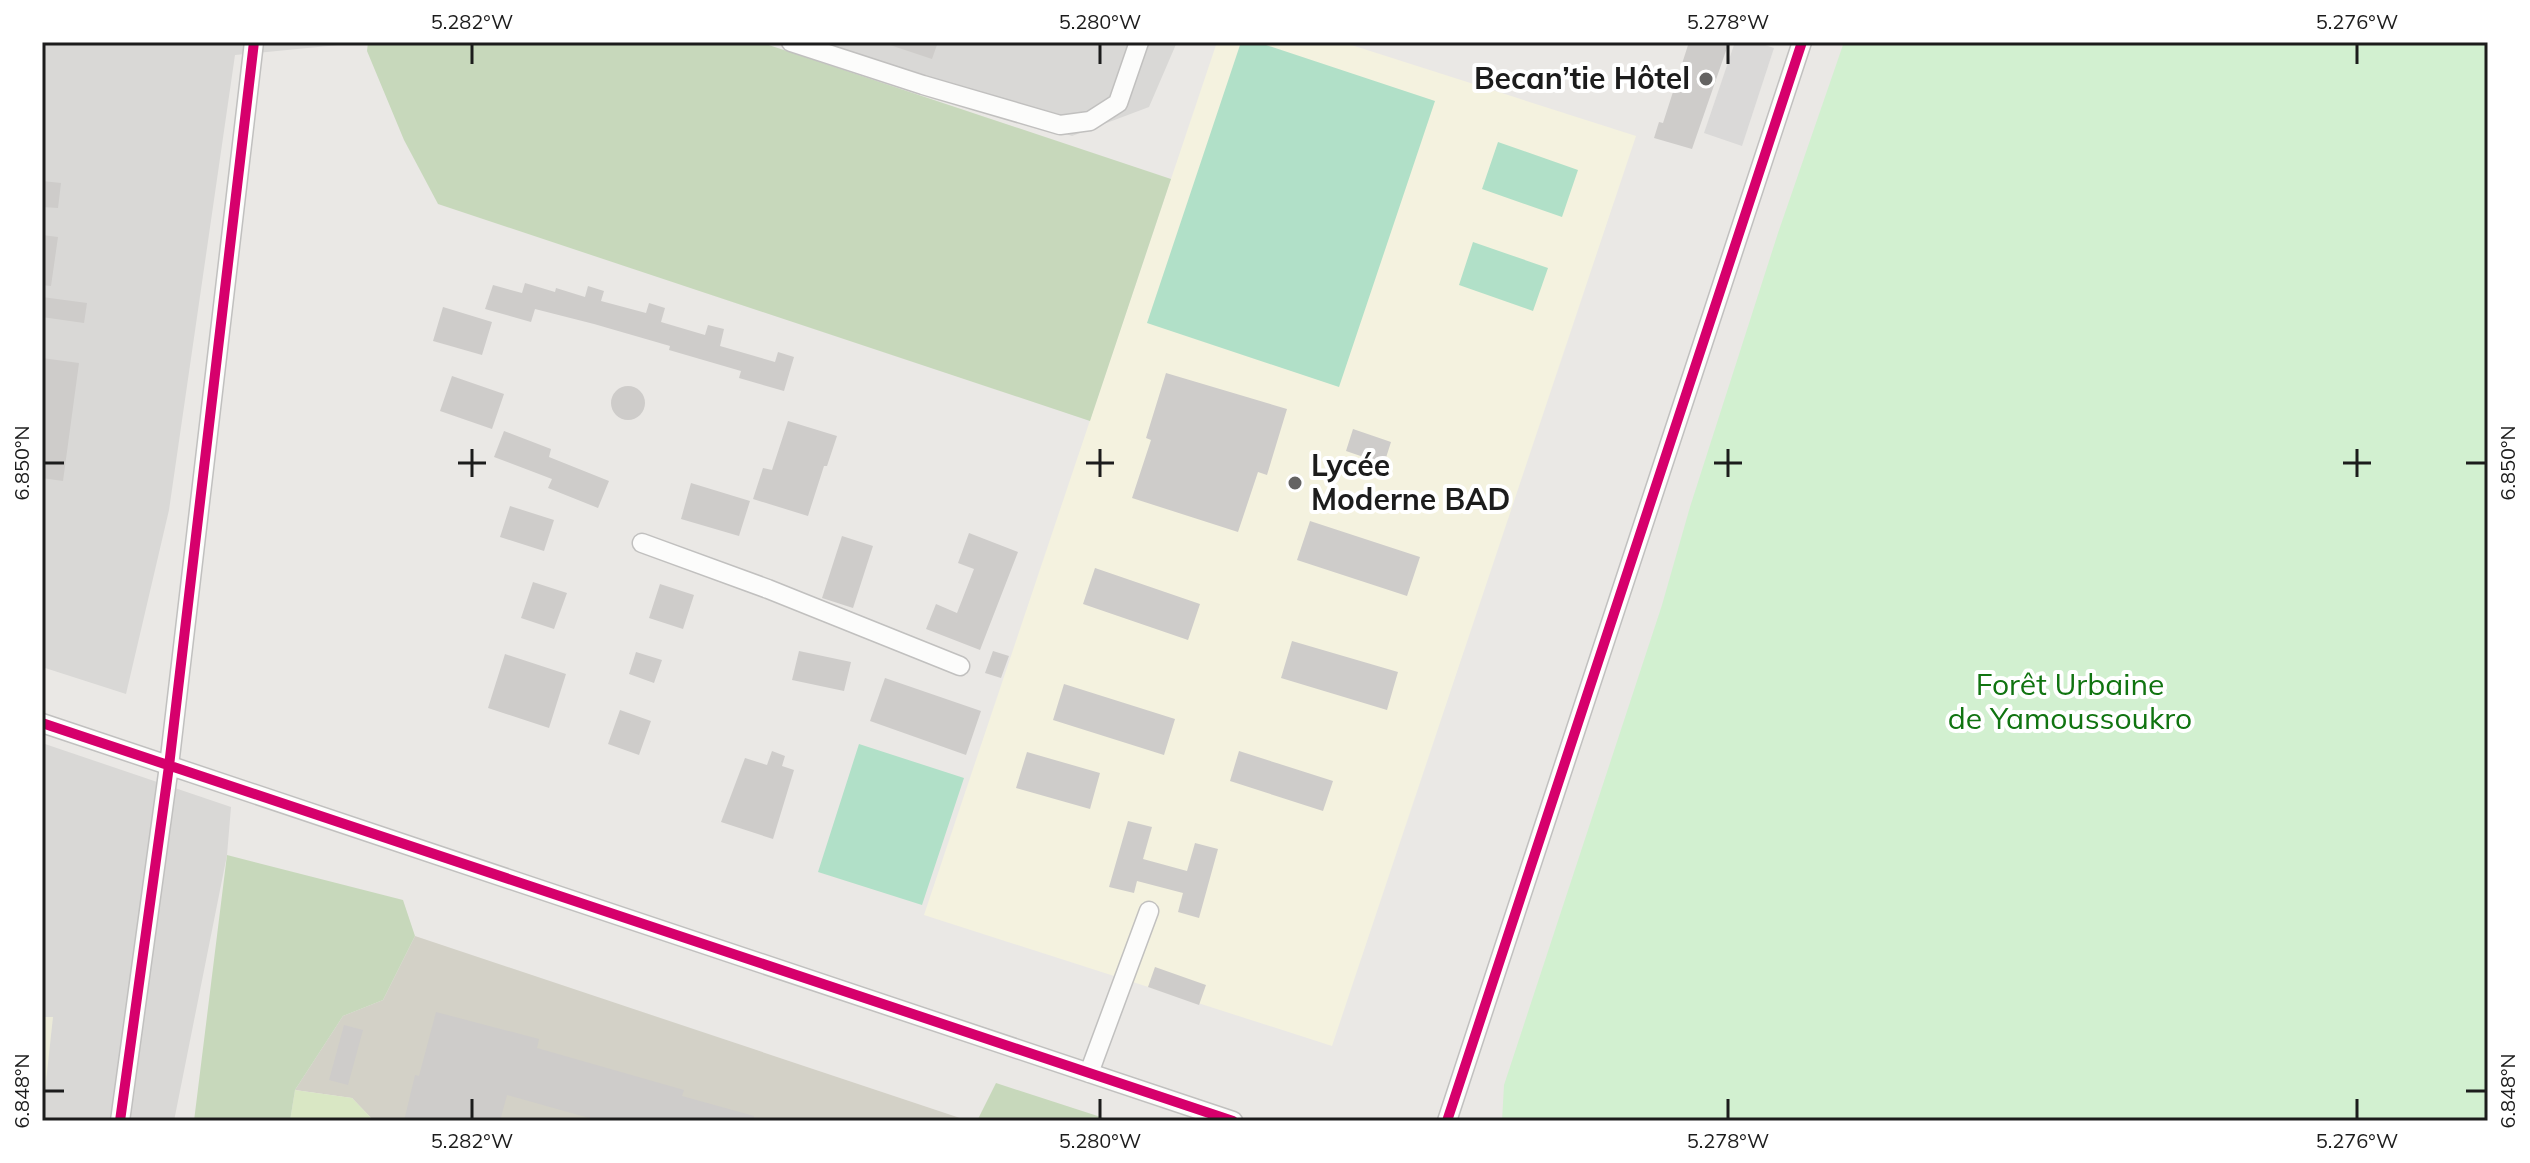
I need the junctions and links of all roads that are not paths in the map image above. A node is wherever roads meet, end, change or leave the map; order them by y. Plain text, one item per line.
1 (254, 42) edge
2 (791, 42) edge
3 (1139, 42) edge
4 (1802, 42) edge
5 (642, 543) dead end
6 (960, 666) dead end
7 (42, 723) edge
8 (169, 766) junction
9 (1149, 911) dead end
10 (1089, 1073) junction
11 (120, 1121) edge
12 (1233, 1121) edge
13 (1447, 1121) edge

1 - 8 street
2 - 3 street
4 - 13 street
5 - 6 street
7 - 8 street
8 - 10 street
8 - 11 street
9 - 10 street
10 - 12 street

